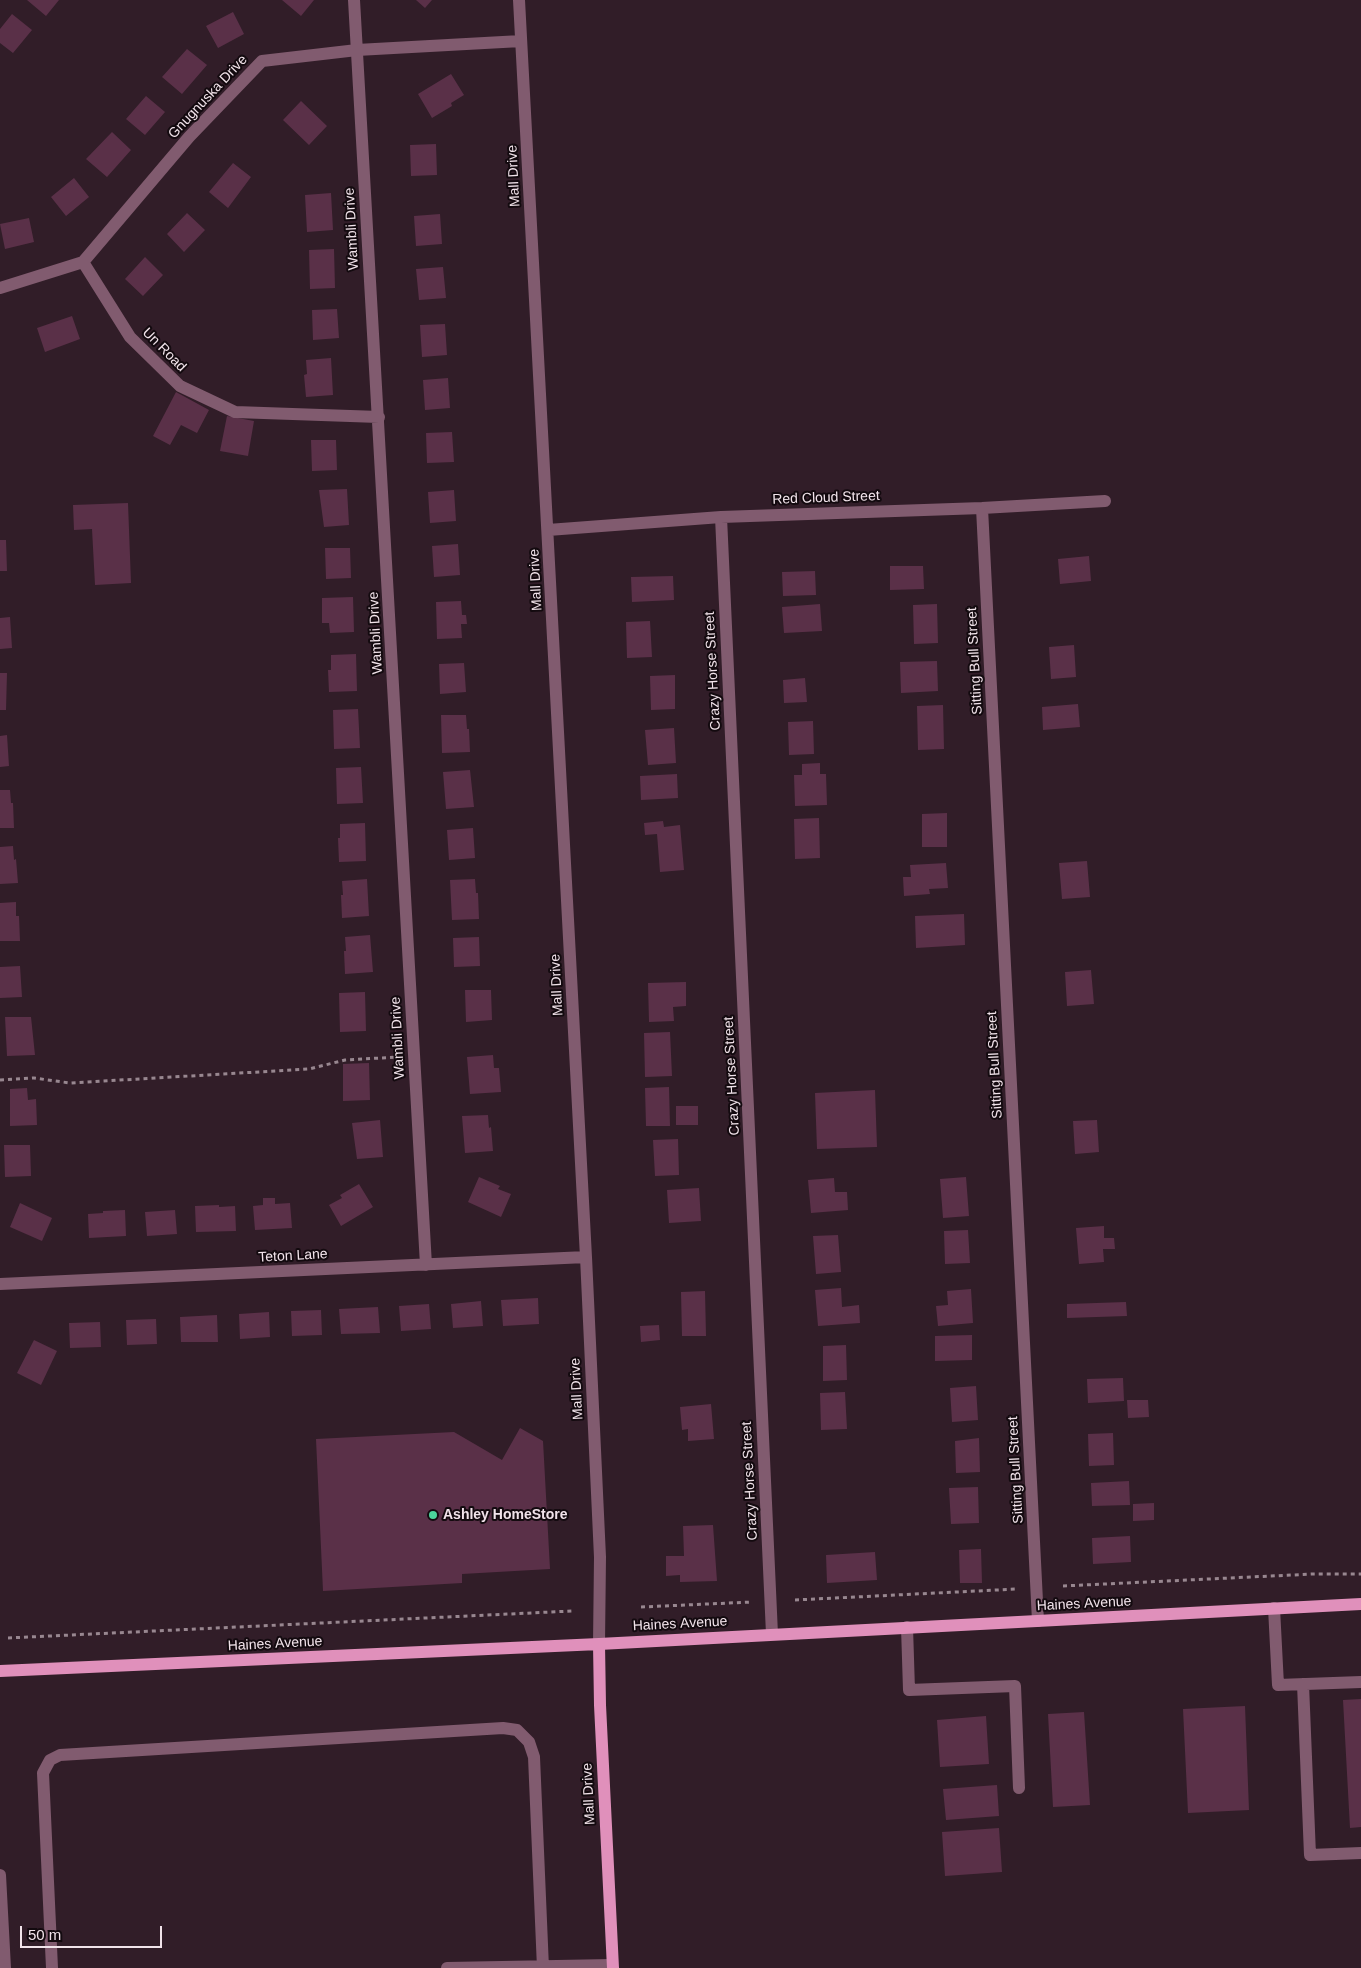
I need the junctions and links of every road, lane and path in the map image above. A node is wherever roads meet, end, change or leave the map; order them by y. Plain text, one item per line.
1 (354, 0) edge
2 (519, 0) edge
3 (522, 41) junction
4 (357, 50) junction
5 (83, 262) junction
6 (0, 288) edge
7 (379, 417) junction
8 (1105, 501) dead end
9 (982, 508) junction
10 (721, 517) junction
11 (548, 530) junction
12 (414, 1056) junction
13 (0, 1080) edge
14 (586, 1257) junction
15 (426, 1265) junction
16 (0, 1284) edge
17 (1361, 1574) edge
18 (1063, 1586) dead end
19 (1017, 1588) dead end
20 (796, 1600) dead end
21 (752, 1602) dead end
22 (1361, 1604) edge
23 (641, 1607) dead end
24 (1274, 1608) junction
25 (572, 1611) dead end
26 (1038, 1621) junction
27 (907, 1628) junction
28 (772, 1634) junction
29 (8, 1638) dead end
30 (599, 1644) junction
31 (0, 1671) edge
32 (1361, 1682) edge
33 (1303, 1684) junction
34 (1019, 1788) dead end
35 (1361, 1853) edge
36 (0, 1876) edge
37 (613, 1966) edge
38 (543, 1967) edge
39 (5, 1968) edge
40 (52, 1968) edge
41 (447, 1968) edge

1 - 4 street, Wambli Drive
2 - 3 street, Mall Drive
3 - 4 street, Gnugnuska Drive
3 - 11 street, Mall Drive
4 - 5 street, Gnugnuska Drive
4 - 7 street, Wambli Drive
5 - 6 street
5 - 7 street, Un Road
7 - 12 street, Wambli Drive
8 - 9 street, Red Cloud Street
9 - 10 street, Red Cloud Street
9 - 26 street, Sitting Bull Street
10 - 11 street, Red Cloud Street
10 - 28 street, Crazy Horse Street
11 - 14 street, Mall Drive
12 - 13 path
12 - 15 street, Wambli Drive
14 - 15 street, Teton Lane
14 - 30 street, Mall Drive
15 - 16 street, Teton Lane
17 - 18 path
19 - 20 path
21 - 23 path
22 - 24 main road, Haines Avenue
24 - 26 main road, Haines Avenue
24 - 33 street
25 - 29 path
26 - 27 main road, Haines Avenue
27 - 28 main road, Haines Avenue
27 - 34 street
28 - 30 main road, Haines Avenue
30 - 31 main road, Haines Avenue
30 - 37 main road, Mall Drive
32 - 33 street
33 - 35 street
36 - 39 street
37 - 38 street
38 - 40 street
38 - 41 street

